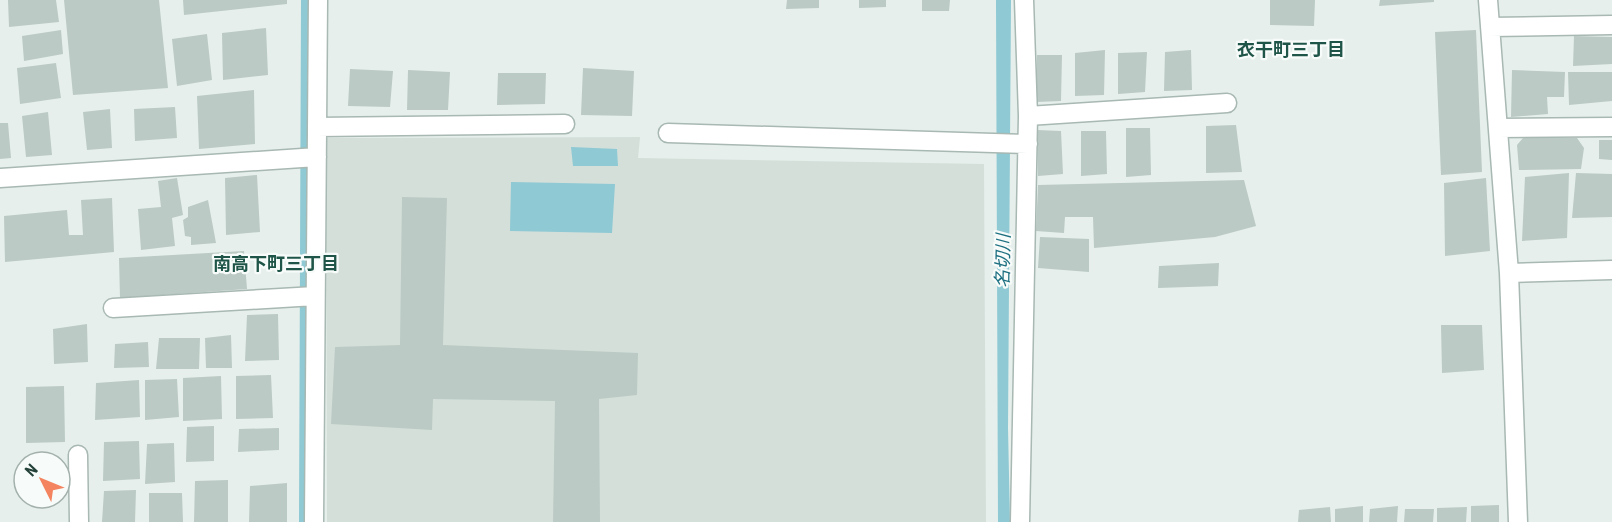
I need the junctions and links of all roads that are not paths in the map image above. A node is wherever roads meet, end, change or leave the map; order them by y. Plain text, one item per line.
1 (318, 0) edge
2 (1024, 0) edge
3 (1488, 0) edge
4 (1612, 25) edge
5 (1490, 27) junction
6 (1227, 103) dead end
7 (1028, 116) junction
8 (566, 124) dead end
9 (317, 127) junction
10 (1612, 127) edge
11 (1498, 128) junction
12 (668, 133) dead end
13 (1028, 144) junction
14 (317, 157) junction
15 (0, 178) edge
16 (1612, 270) edge
17 (1509, 273) junction
18 (315, 296) junction
19 (113, 308) dead end
20 (78, 455) dead end
21 (79, 522) edge
22 (314, 522) edge
23 (1020, 522) edge
24 (1518, 522) edge

1 - 9 street
2 - 7 street
3 - 5 street
4 - 5 street
5 - 11 street
6 - 7 street
7 - 13 street
8 - 9 street
9 - 14 street
10 - 11 street
11 - 17 street
12 - 13 street
13 - 23 street
14 - 15 street
14 - 18 street
16 - 17 street
17 - 24 street
18 - 19 street
18 - 22 street
20 - 21 street

